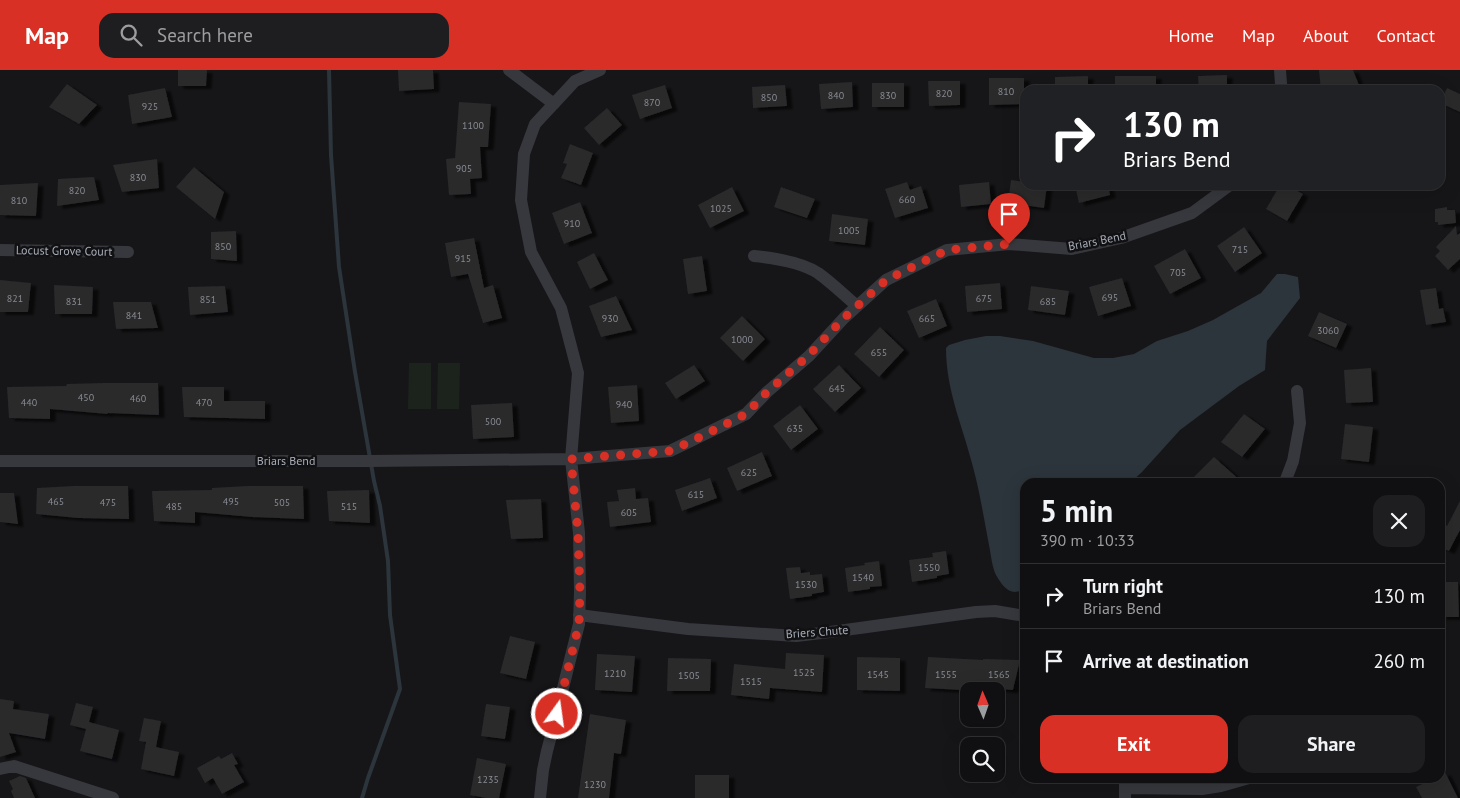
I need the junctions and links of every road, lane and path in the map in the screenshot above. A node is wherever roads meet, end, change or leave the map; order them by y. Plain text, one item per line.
1 (509, 70) edge
2 (600, 70) edge
3 (1280, 70) edge
4 (1281, 85) edge
5 (554, 104) junction
6 (1223, 190) edge
7 (0, 250) edge
8 (128, 252) dead end
9 (754, 256) dead end
10 (858, 306) junction
11 (1297, 391) dead end
12 (571, 459) junction
13 (0, 461) edge
14 (1287, 478) edge
15 (579, 615) junction
16 (1020, 615) edge
17 (0, 769) edge
18 (1232, 783) edge
19 (1125, 788) edge
20 (113, 798) edge
21 (540, 798) edge

1 - 5 street
2 - 5 street
3 - 4 street
5 - 12 street
6 - 10 street, Briars Bend
7 - 8 street, Locust Grove Court
9 - 10 street
10 - 12 street, Briars Bend
11 - 14 street
12 - 13 street, Briars Bend
12 - 15 street
15 - 16 street, Briers Chute
15 - 21 street
17 - 20 street
18 - 19 street

